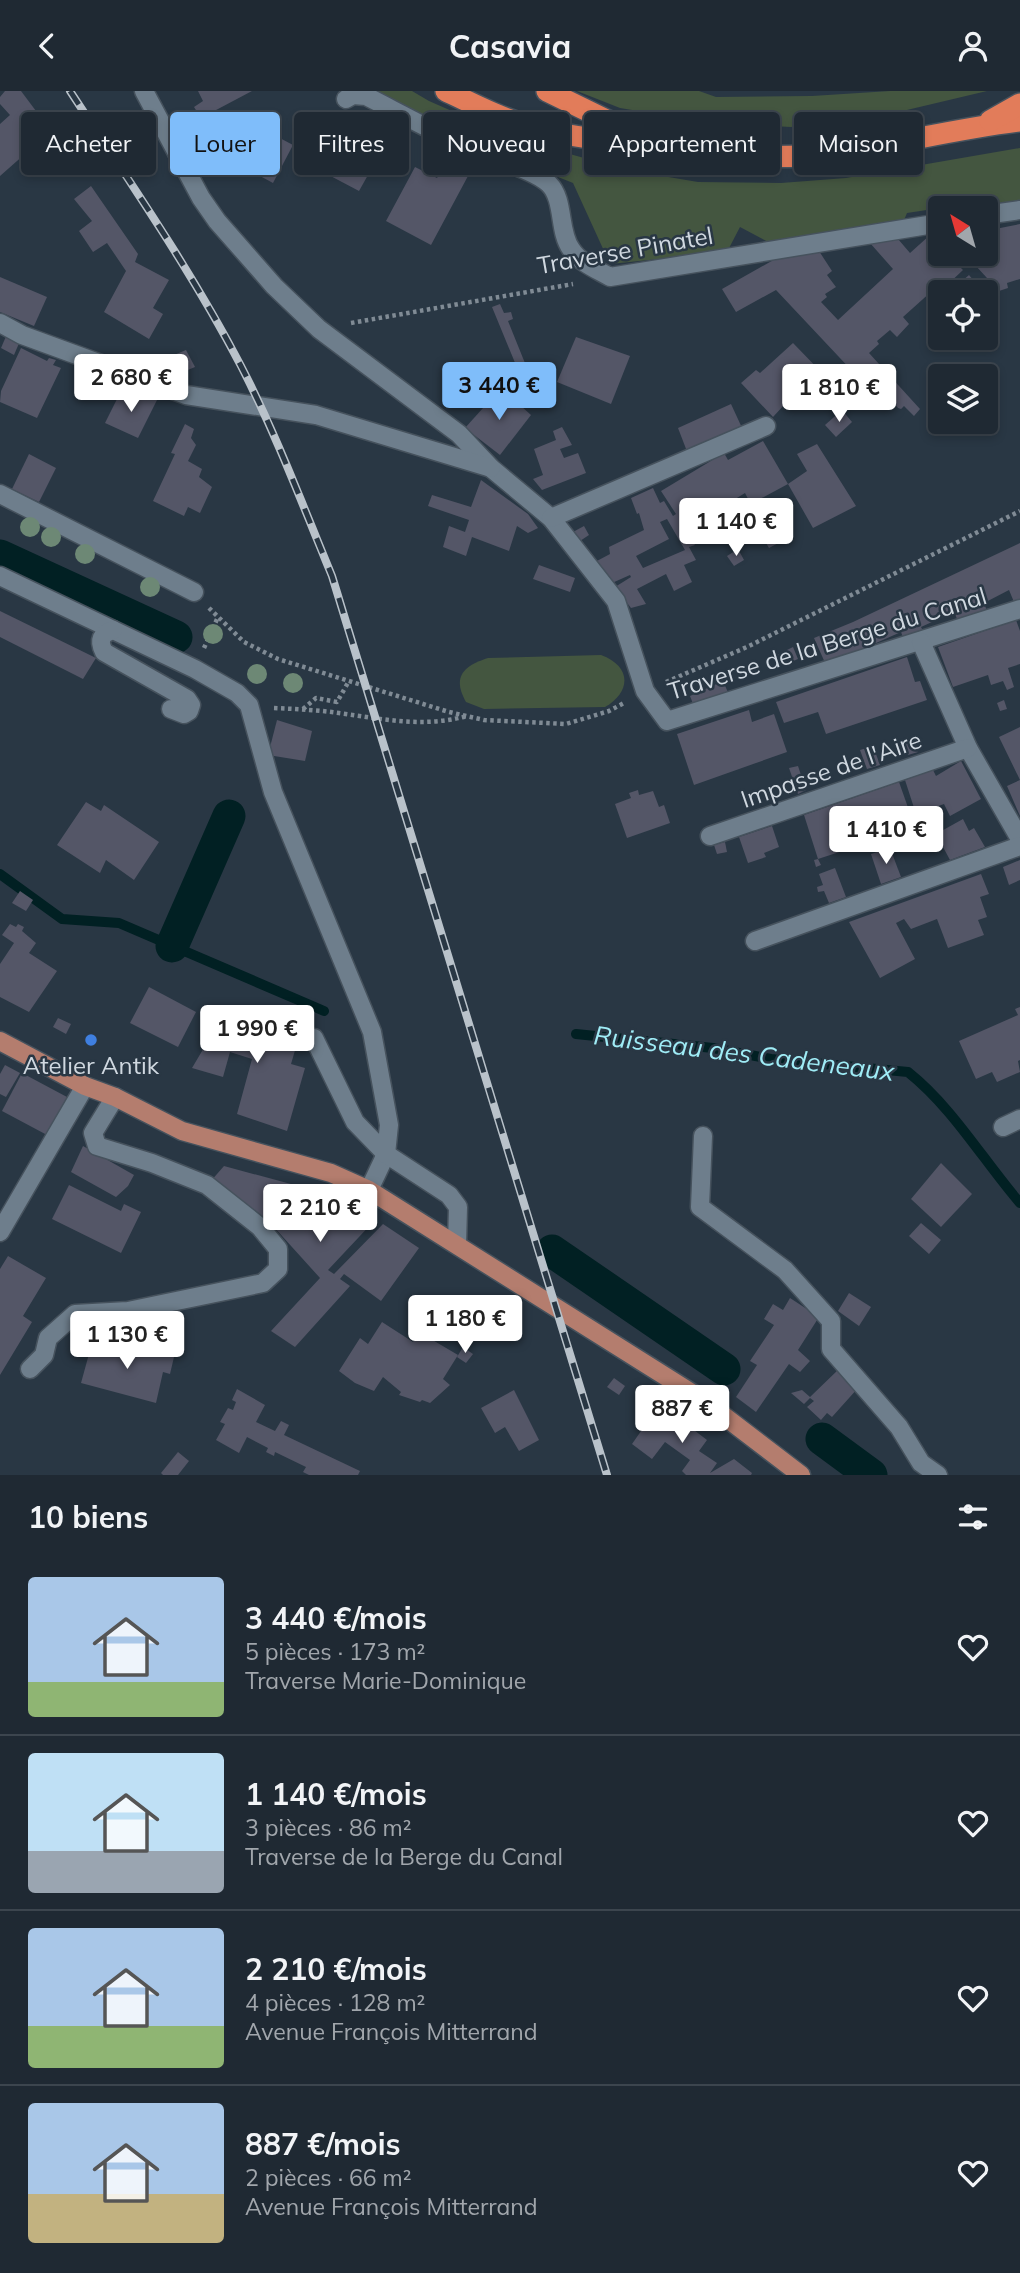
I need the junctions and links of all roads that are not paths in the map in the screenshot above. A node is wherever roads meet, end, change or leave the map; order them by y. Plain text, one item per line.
1 (144, 91) edge
2 (446, 91) edge
3 (547, 91) edge
4 (346, 99) dead end
5 (1020, 104) edge
6 (590, 112) edge
7 (1020, 121) edge
8 (982, 125) junction
9 (584, 138) edge
10 (780, 155) edge
11 (1020, 210) edge
12 (998, 213) edge
13 (928, 224) edge
14 (0, 323) edge
15 (766, 426) dead end
16 (491, 468) junction
17 (0, 494) edge
18 (551, 518) junction
19 (0, 576) edge
20 (194, 592) dead end
21 (1020, 609) edge
22 (113, 630) junction
23 (921, 642) junction
24 (171, 709) dead end
25 (968, 748) junction
26 (710, 836) dead end
27 (1020, 839) edge
28 (1020, 846) edge
29 (755, 941) dead end
30 (314, 1038) dead end
31 (0, 1041) edge
32 (85, 1086) junction
33 (115, 1097) junction
34 (1020, 1119) edge
35 (1003, 1127) dead end
36 (702, 1136) dead end
37 (386, 1154) junction
38 (369, 1190) junction
39 (0, 1232) edge
40 (457, 1244) junction
41 (30, 1369) dead end
42 (802, 1475) edge
43 (938, 1475) edge

1 - 16 street, Traverse de la Berge du Canal
2 - 9 highway
3 - 6 highway
4 - 13 street, Traverse Pinatel
5 - 8 highway
7 - 8 highway
8 - 10 highway
11 - 12 street
14 - 16 street
15 - 18 street
16 - 18 street, Traverse de la Berge du Canal
17 - 20 street
18 - 23 street, Traverse de la Berge du Canal
19 - 22 street
21 - 23 street, Traverse de la Berge du Canal
22 - 24 street
22 - 37 street
23 - 25 street
25 - 26 street, Impasse de l'Aire
25 - 27 street
28 - 29 street
30 - 37 street
31 - 32 main road
32 - 33 main road
32 - 39 street
33 - 38 main road
33 - 41 street
34 - 35 street
36 - 43 street
37 - 38 street
37 - 40 street
38 - 40 main road
40 - 42 main road

